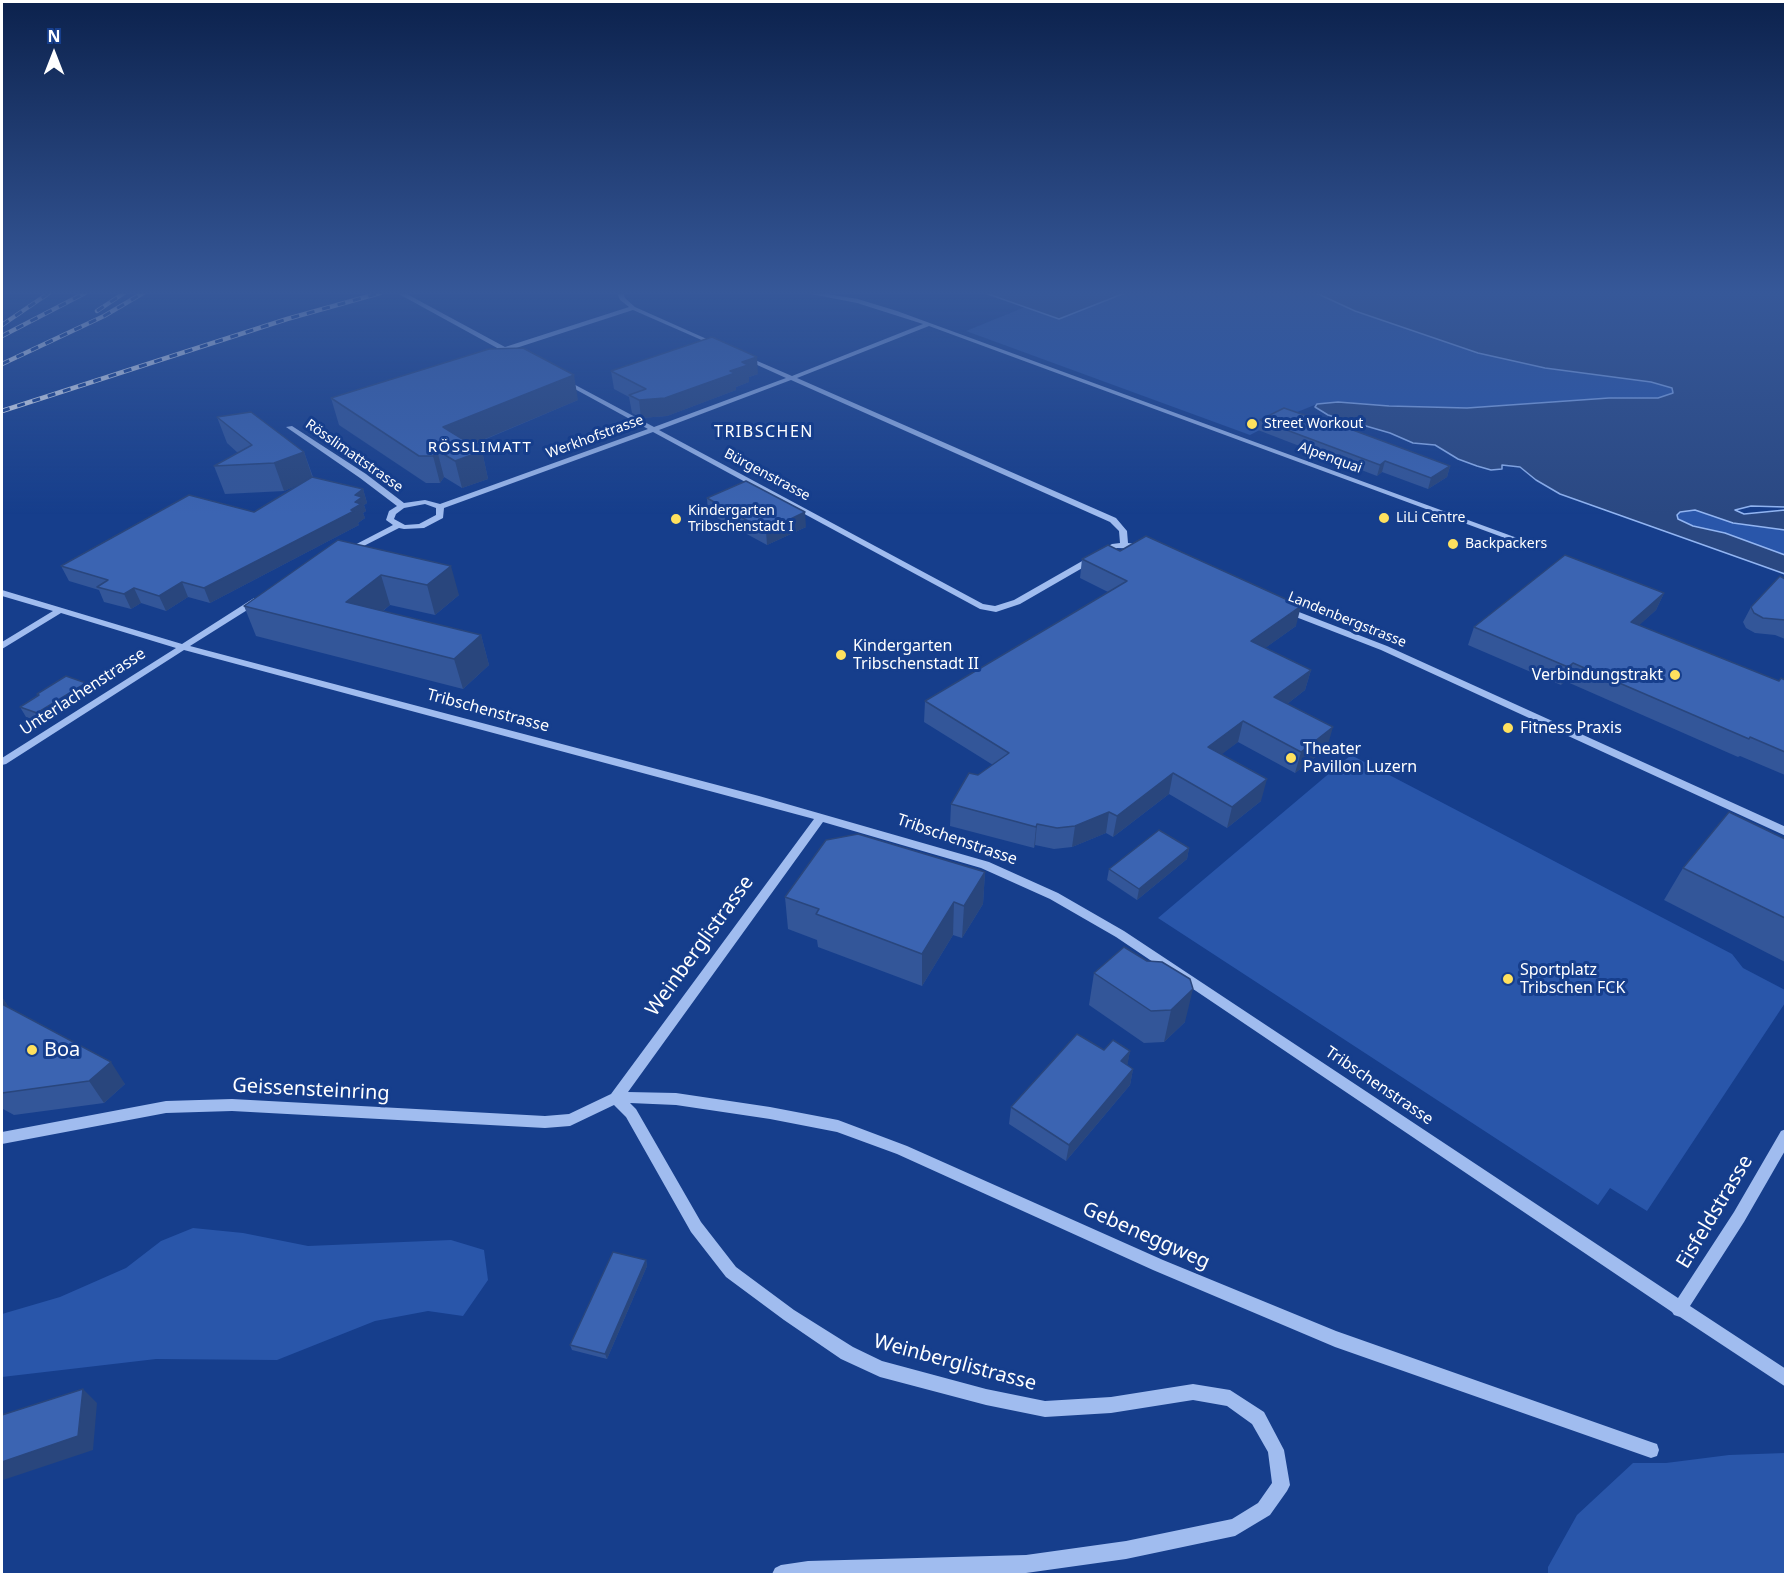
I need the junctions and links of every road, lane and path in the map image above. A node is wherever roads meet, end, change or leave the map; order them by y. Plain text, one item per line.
1 (768, 367) edge
2 (820, 367) edge
3 (1041, 367) edge
4 (793, 377) junction
5 (561, 380) edge
6 (290, 427) dead end
7 (654, 430) junction
8 (402, 506) junction
9 (440, 507) junction
10 (398, 525) junction
11 (1124, 545) junction
12 (1535, 546) dead end
13 (1155, 549) edge
14 (339, 556) edge
15 (2, 593) edge
16 (268, 594) edge
17 (1273, 604) edge
18 (59, 611) junction
19 (2, 646) edge
20 (180, 648) junction
21 (2, 762) edge
22 (821, 817) junction
23 (1785, 831) edge
24 (616, 1098) junction
25 (1785, 1135) edge
26 (2, 1138) edge
27 (1679, 1310) junction
28 (1785, 1379) edge
29 (1651, 1450) dead end
30 (781, 1575) edge

1 - 4 street
2 - 4 street, Werkhofstrasse
3 - 12 street, Alpenquai
4 - 7 street, Werkhofstrasse
4 - 11 street
5 - 7 street, Bürgenstrasse
6 - 8 street, Rösslimattstrasse
7 - 9 street, Werkhofstrasse
7 - 11 street, Bürgenstrasse
8 - 9 street, Werkhofstrasse
8 - 10 street
9 - 10 street, Werkhofstrasse
10 - 14 street, Werkhofstrasse
11 - 13 street
15 - 18 street, Tribschenstrasse
16 - 20 street
17 - 23 street, Landenbergstrasse
18 - 19 street
18 - 20 street, Tribschenstrasse
20 - 21 street, Unterlachenstrasse
20 - 22 street, Tribschenstrasse
22 - 24 street, Weinberglistrasse
22 - 27 street, Tribschenstrasse
24 - 26 street, Geissensteinring
24 - 29 street, Gebeneggweg
24 - 30 street, Weinberglistrasse
25 - 27 street, Eisfeldstrasse
27 - 28 street, Tribschenstrasse

